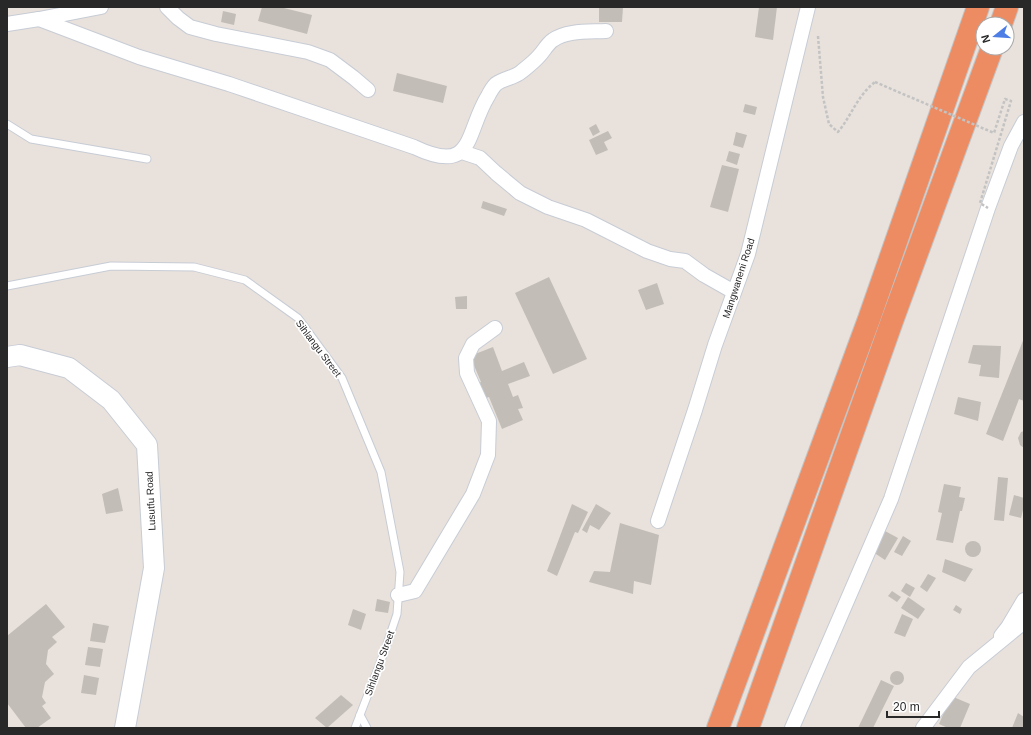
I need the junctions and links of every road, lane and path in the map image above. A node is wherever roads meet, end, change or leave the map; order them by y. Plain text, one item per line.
1 (101, 7) edge
2 (167, 7) edge
3 (808, 7) edge
4 (977, 7) edge
5 (39, 19) junction
6 (7, 24) edge
7 (606, 30) dead end
8 (818, 32) dead end
9 (989, 56) edge
10 (368, 90) dead end
11 (1024, 122) edge
12 (7, 124) edge
13 (462, 152) junction
14 (147, 159) dead end
15 (988, 208) junction
16 (7, 286) edge
17 (734, 292) junction
18 (495, 328) dead end
19 (7, 357) edge
20 (658, 521) dead end
21 (398, 595) junction
22 (1024, 600) edge
23 (1024, 622) edge
24 (990, 648) junction
25 (360, 715) junction
26 (125, 728) edge
27 (355, 728) edge
28 (367, 728) edge
29 (718, 728) edge
30 (748, 728) edge
31 (792, 728) edge
32 (923, 728) edge

1 - 5 street
2 - 10 street
3 - 17 street, Mangwaneni Road
4 - 29 highway
5 - 6 street
5 - 13 street
7 - 13 street
8 - 15 path, bridge
9 - 30 highway
11 - 15 street
12 - 14 lane
13 - 17 street
15 - 31 street
16 - 21 lane, Sihlangu Street
17 - 20 street, Mangwaneni Road
18 - 21 street
19 - 26 street, Lusutfu Road
21 - 25 lane, Sihlangu Street
22 - 24 street
23 - 24 street
24 - 32 street
25 - 27 lane, Sihlangu Street
25 - 28 lane

